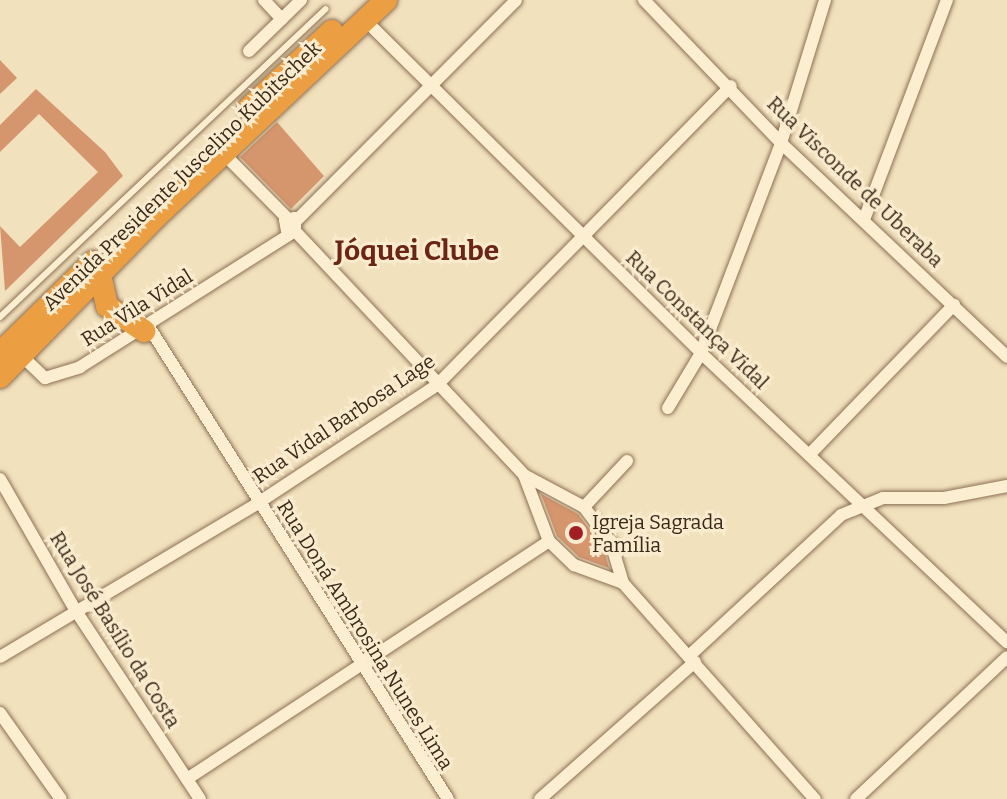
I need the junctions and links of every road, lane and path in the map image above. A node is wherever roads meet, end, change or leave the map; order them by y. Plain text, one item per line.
1 (264, 0) edge
2 (301, 0) edge
3 (386, 0) edge
4 (516, 0) edge
5 (644, 0) edge
6 (825, 0) edge
7 (947, 0) edge
8 (326, 9) dead end
9 (366, 10) edge
10 (282, 19) junction
11 (249, 51) dead end
12 (731, 86) junction
13 (430, 88) junction
14 (781, 143) junction
15 (222, 152) junction
16 (865, 217) junction
17 (292, 225) junction
18 (581, 236) junction
19 (100, 275) junction
20 (954, 305) junction
21 (0, 317) edge
22 (147, 329) junction
23 (10, 351) edge
24 (701, 353) junction
25 (1007, 357) edge
26 (0, 377) edge
27 (437, 385) junction
28 (668, 408) dead end
29 (809, 455) junction
30 (627, 461) dead end
31 (524, 475) junction
32 (0, 479) edge
33 (1007, 486) edge
34 (258, 503) junction
35 (861, 505) junction
36 (584, 507) junction
37 (549, 541) junction
38 (623, 583) junction
39 (76, 611) junction
40 (1007, 642) edge
41 (0, 657) edge
42 (1007, 657) edge
43 (692, 659) junction
44 (362, 667) junction
45 (0, 713) edge
46 (187, 779) junction
47 (61, 799) edge
48 (200, 799) edge
49 (448, 799) edge
50 (540, 799) edge
51 (815, 799) edge
52 (856, 799) edge

1 - 10 street
2 - 10 street
3 - 9 highway, Avenida Presidente Juscelino Kubitschek
4 - 13 street, Rua Vila Vidal
5 - 12 street, Rua Visconde de Uberaba
6 - 14 street
7 - 16 street
8 - 21 lane
9 - 13 street, Rua Constança Vidal
9 - 15 highway, Avenida Presidente Juscelino Kubitschek
9 - 23 highway, Avenida Presidente Juscelino Kubitschek
10 - 11 street
12 - 14 street, Rua Visconde de Uberaba
12 - 18 street, Rua Vidal Barbosa Lage
13 - 17 street, Rua Vila Vidal
13 - 18 street, Rua Constança Vidal
14 - 16 street, Rua Visconde de Uberaba
14 - 24 street
15 - 17 street
15 - 19 highway, Avenida Presidente Juscelino Kubitschek
16 - 20 street, Rua Visconde de Uberaba
17 - 22 street, Rua Vila Vidal
17 - 27 street
18 - 24 street, Rua Constança Vidal
18 - 27 street, Rua Vidal Barbosa Lage
19 - 22 highway
19 - 23 highway, Avenida Presidente Juscelino Kubitschek
20 - 25 street, Rua Visconde de Uberaba
20 - 29 street
22 - 23 street, Rua Vila Vidal
22 - 34 street, Rua Doná Ambrosina Nunes Lima
23 - 26 highway, Avenida Presidente Juscelino Kubitschek
24 - 28 street
24 - 29 street, Rua Constança Vidal
27 - 31 street
27 - 34 street, Rua Vidal Barbosa Lage
29 - 35 street, Rua Constança Vidal
30 - 36 street
31 - 36 street
31 - 37 street
32 - 39 street, Rua José Basílio da Costa
33 - 35 street
34 - 39 street, Rua Vidal Barbosa Lage
34 - 44 street, Rua Doná Ambrosina Nunes Lima
35 - 40 street, Rua Constança Vidal
35 - 43 street
36 - 38 street
37 - 38 street
37 - 44 street
38 - 43 street
39 - 41 street, Rua Vidal Barbosa Lage
39 - 46 street, Rua José Basílio da Costa
42 - 52 street
43 - 50 street
43 - 51 street
44 - 46 street
44 - 49 street, Rua Doná Ambrosina Nunes Lima
45 - 47 street
46 - 48 street, Rua José Basílio da Costa

